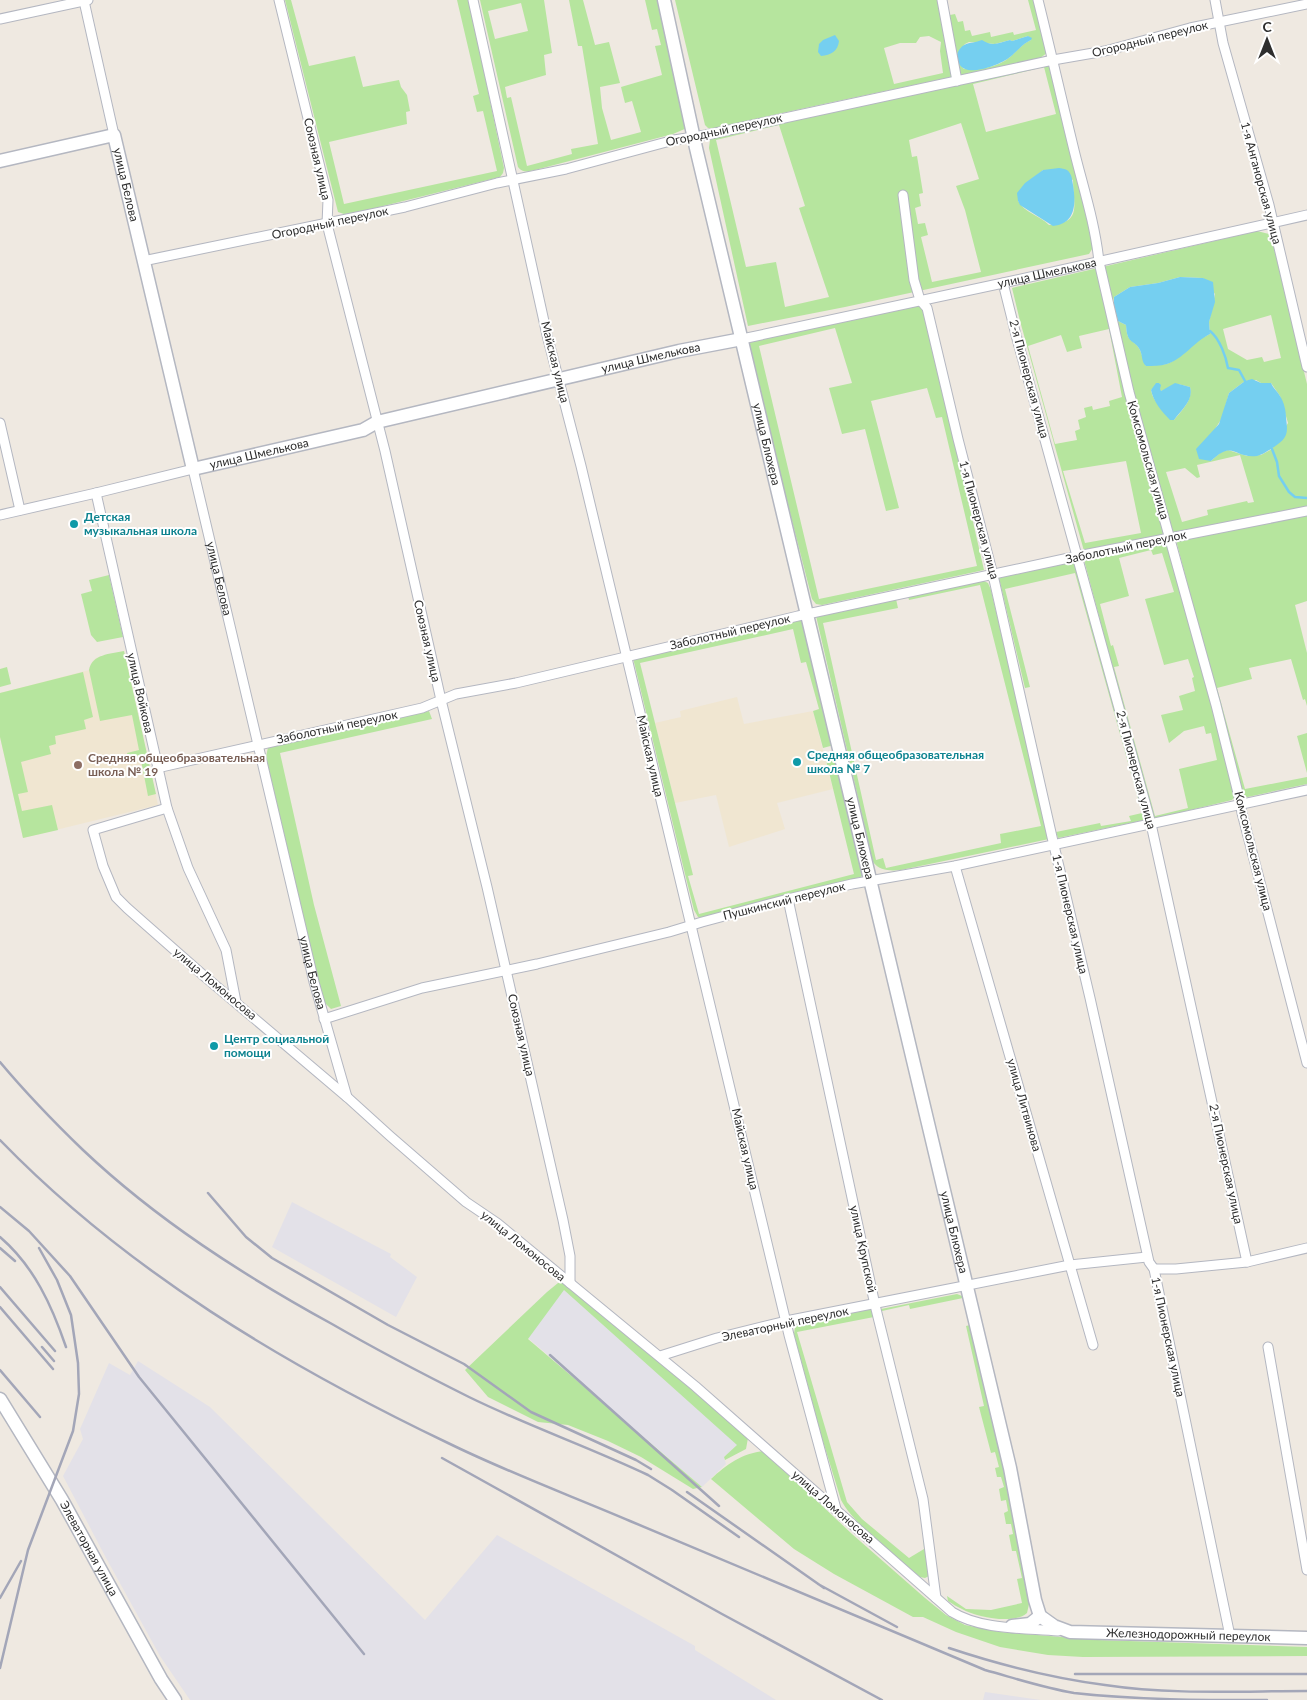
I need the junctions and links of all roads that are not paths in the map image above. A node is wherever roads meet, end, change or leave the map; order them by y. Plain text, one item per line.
1 (86, 0) edge
2 (279, 0) edge
3 (473, 0) edge
4 (664, 0) edge
5 (942, 0) edge
6 (1038, 0) edge
7 (1215, 0) edge
8 (1307, 4) edge
9 (0, 19) edge
10 (1220, 22) junction
11 (1053, 60) junction
12 (957, 81) junction
13 (114, 135) junction
14 (694, 138) junction
15 (0, 161) edge
16 (513, 179) junction
17 (902, 195) dead end
18 (1307, 215) edge
19 (1273, 222) junction
20 (327, 224) junction
21 (143, 261) junction
22 (1098, 262) junction
23 (1003, 283) junction
24 (920, 300) junction
25 (742, 339) junction
26 (1307, 367) edge
27 (559, 379) junction
28 (377, 422) junction
29 (0, 423) edge
30 (193, 469) junction
31 (96, 493) junction
32 (20, 510) junction
33 (1307, 511) edge
34 (0, 515) edge
35 (1169, 538) junction
36 (1078, 556) junction
37 (993, 575) junction
38 (808, 614) junction
39 (627, 657) junction
40 (441, 700) junction
41 (258, 744) junction
42 (157, 768) junction
43 (1307, 790) edge
44 (1240, 805) junction
45 (166, 808) junction
46 (1151, 824) junction
47 (1054, 844) junction
48 (955, 866) junction
49 (871, 881) junction
50 (788, 899) junction
51 (691, 926) junction
52 (506, 970) junction
53 (236, 1002) junction
54 (324, 1020) junction
55 (1307, 1063) edge
56 (347, 1097) junction
57 (1307, 1248) edge
58 (1148, 1257) junction
59 (1247, 1262) junction
60 (1070, 1265) junction
61 (1154, 1269) junction
62 (570, 1283) junction
63 (966, 1286) junction
64 (875, 1305) junction
65 (786, 1321) junction
66 (1093, 1345) dead end
67 (1268, 1346) dead end
68 (660, 1356) junction
69 (0, 1399) edge
70 (836, 1509) junction
71 (1307, 1570) edge
72 (936, 1598) junction
73 (1040, 1616) junction
74 (1012, 1626) junction
75 (1070, 1632) junction
76 (1230, 1636) junction
77 (1307, 1638) edge
78 (174, 1700) edge

1 - 9 street
1 - 13 street, улица Белова
2 - 20 street, Союзная улица
3 - 16 street, Майская улица
4 - 14 street, улица Блюхера
5 - 12 street
6 - 11 street, Комсомольская улица
7 - 10 street, 1-я Анганорская улица
8 - 10 street, Огородный переулок
10 - 11 street, Огородный переулок
10 - 19 street, 1-я Анганорская улица
11 - 12 street, Огородный переулок
11 - 22 street, Комсомольская улица
12 - 14 street, Огородный переулок
13 - 15 street
13 - 21 street, улица Белова
14 - 16 street, Огородный переулок
14 - 25 street, улица Блюхера
16 - 20 street, Огородный переулок
16 - 27 street, Майская улица
17 - 24 street, 1-я Пионерская улица
18 - 19 street, улица Шмелькова
19 - 22 street, улица Шмелькова
19 - 26 street, 1-я Анганорская улица
20 - 21 street, Огородный переулок
20 - 28 street, Союзная улица
21 - 30 street, улица Белова
22 - 23 street, улица Шмелькова
22 - 35 street, Комсомольская улица
23 - 24 street, улица Шмелькова
23 - 36 street, 2-я Пионерская улица
24 - 25 street, улица Шмелькова
24 - 37 street, 1-я Пионерская улица
25 - 27 street, улица Шмелькова
25 - 38 street, улица Блюхера
27 - 28 street, улица Шмелькова
27 - 39 street, Майская улица
28 - 30 street, улица Шмелькова
28 - 40 street, Союзная улица
29 - 32 street
30 - 31 street, улица Шмелькова
30 - 41 street, улица Белова
31 - 32 street, улица Шмелькова
31 - 42 street, улица Войкова
32 - 34 street, улица Шмелькова
33 - 35 street, Заболотный переулок
35 - 36 street, Заболотный переулок
35 - 44 street, Комсомольская улица
36 - 37 street, Заболотный переулок
36 - 46 street, 2-я Пионерская улица
37 - 38 street, Заболотный переулок
37 - 47 street, 1-я Пионерская улица
38 - 39 street, Заболотный переулок
38 - 49 street, улица Блюхера
39 - 40 street, Заболотный переулок
39 - 51 street, Майская улица
40 - 41 street, Заболотный переулок
40 - 52 street, Союзная улица
41 - 42 street, Заболотный переулок
41 - 54 street, улица Белова
42 - 45 street, улица Войкова
43 - 44 street, Пушкинский переулок
44 - 46 street, Пушкинский переулок
44 - 55 street, Комсомольская улица
45 - 53 street, улица Войкова
45 - 53 street, улица Ломоносова
46 - 47 street, Пушкинский переулок
46 - 59 street, 2-я Пионерская улица
47 - 48 street, Пушкинский переулок
47 - 58 street, 1-я Пионерская улица
48 - 49 street, Пушкинский переулок
48 - 60 street, улица Литвинова
49 - 50 street, Пушкинский переулок
49 - 63 street, улица Блюхера
50 - 51 street, Пушкинский переулок
50 - 64 street, улица Крупской
51 - 52 street, Пушкинский переулок
51 - 65 street, Майская улица
52 - 54 street, Пушкинский переулок
52 - 62 street, Союзная улица
53 - 56 street, улица Ломоносова
54 - 56 street, улица Белова
56 - 62 street, улица Ломоносова
57 - 59 street
58 - 60 street, Элеваторный переулок
58 - 61 street, 1-я Пионерская улица
59 - 61 street
60 - 63 street, Элеваторный переулок
60 - 66 street, улица Литвинова
61 - 76 street, 1-я Пионерская улица
62 - 68 street, улица Ломоносова
63 - 64 street, Элеваторный переулок
63 - 73 street, улица Блюхера
64 - 65 street, Элеваторный переулок
64 - 72 street, улица Крупской
65 - 68 street, Элеваторный переулок
65 - 70 street, Майская улица
67 - 71 street
68 - 70 street, улица Ломоносова
69 - 78 street, Элеваторная улица
70 - 72 street, улица Ломоносова
72 - 74 street, улица Ломоносова
73 - 74 street
73 - 75 street
74 - 75 street, улица Ломоносова
75 - 76 street, Железнодорожный переулок
76 - 77 street, Железнодорожный переулок

